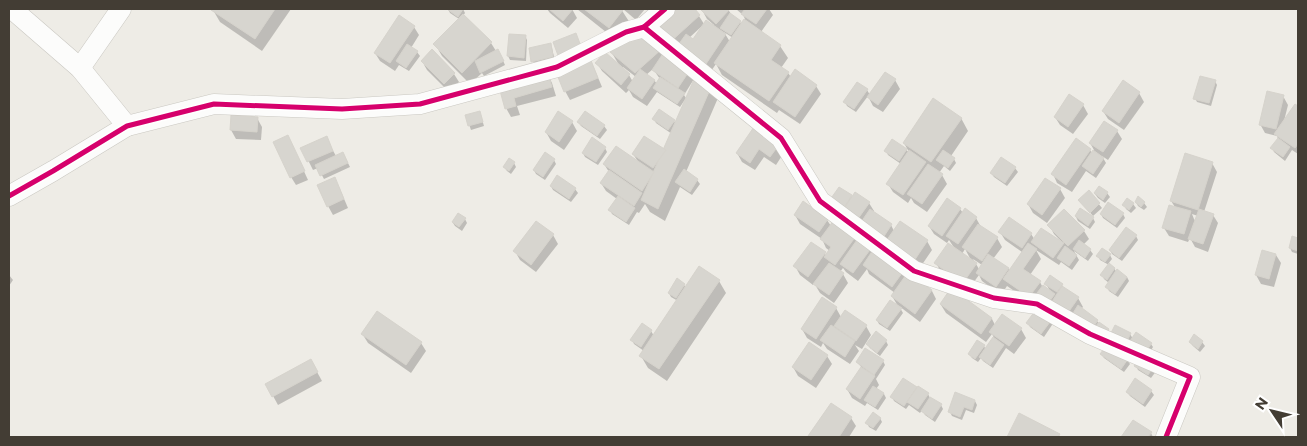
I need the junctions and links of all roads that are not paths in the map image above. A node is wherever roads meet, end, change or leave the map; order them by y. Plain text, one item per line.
1 (12, 9) edge
2 (121, 9) edge
3 (665, 9) edge
4 (644, 27) junction
5 (80, 68) junction
6 (127, 126) junction
7 (9, 196) edge
8 (1166, 437) edge

1 - 5 street
2 - 5 street
3 - 4 street
4 - 6 street
4 - 8 street
5 - 6 street
6 - 7 street

